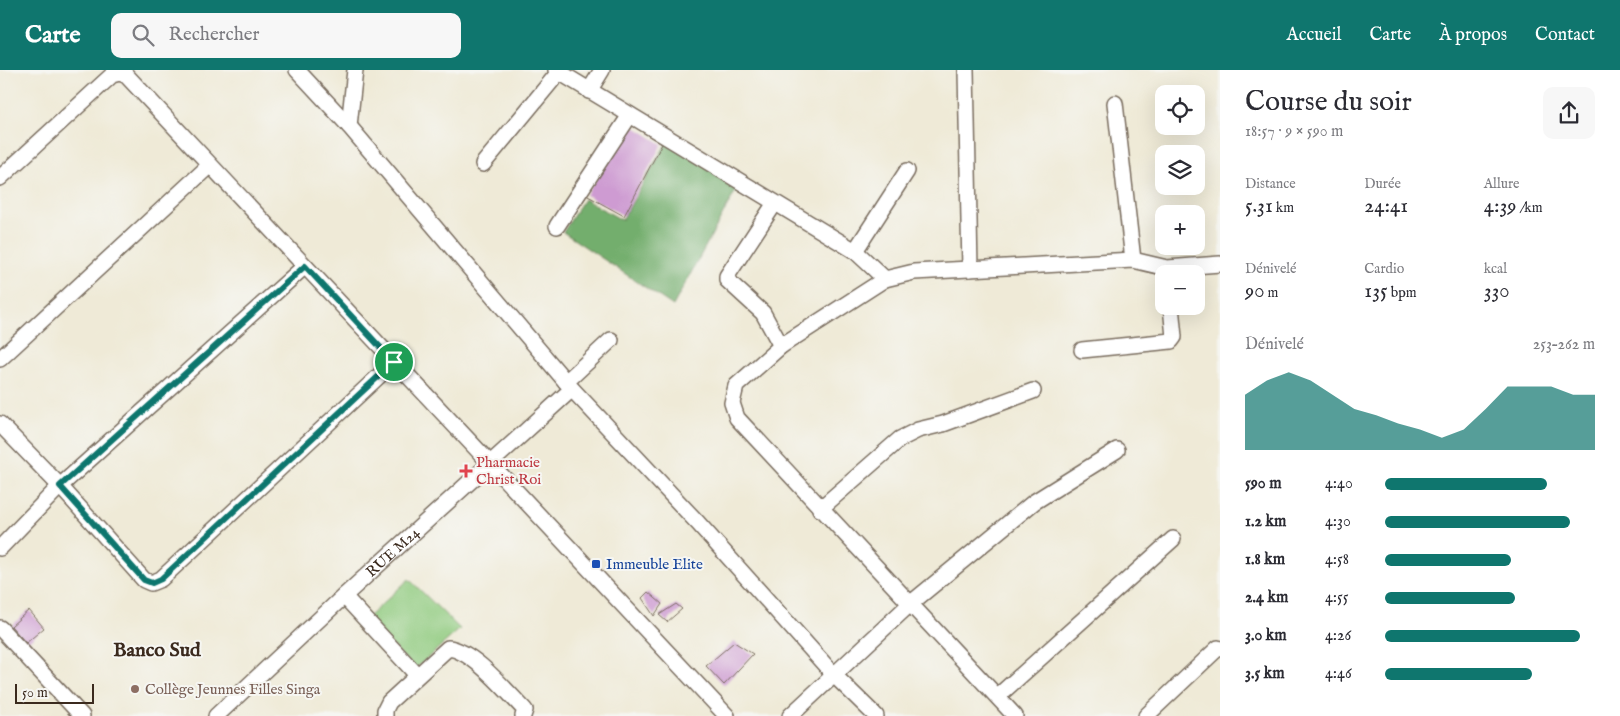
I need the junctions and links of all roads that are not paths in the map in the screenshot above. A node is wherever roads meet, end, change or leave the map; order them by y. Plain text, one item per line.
1 (297, 70) edge
2 (355, 70) edge
3 (602, 70) edge
4 (966, 70) edge
5 (558, 71) edge
6 (589, 91) junction
7 (1115, 103) dead end
8 (630, 115) junction
9 (348, 126) junction
10 (483, 164) dead end
11 (210, 165) junction
12 (907, 171) dead end
13 (0, 178) edge
14 (775, 203) junction
15 (558, 226) dead end
16 (855, 251) junction
17 (1133, 260) junction
18 (1220, 264) edge
19 (305, 266) junction
20 (1205, 266) edge
21 (1155, 267) edge
22 (970, 269) junction
23 (886, 280) junction
24 (1172, 315) edge
25 (611, 340) dead end
26 (780, 346) junction
27 (1082, 350) dead end
28 (0, 359) edge
29 (394, 362) junction
30 (569, 385) junction
31 (1033, 391) dead end
32 (0, 424) edge
33 (1117, 450) dead end
34 (489, 463) junction
35 (60, 486) junction
36 (820, 509) junction
37 (1173, 539) dead end
38 (0, 548) edge
39 (344, 596) junction
40 (910, 604) junction
41 (0, 628) edge
42 (1218, 648) dead end
43 (417, 674) junction
44 (834, 675) junction
45 (998, 696) junction
46 (82, 716) edge
47 (216, 716) edge
48 (386, 716) edge
49 (523, 716) edge
50 (727, 716) edge
51 (790, 716) edge
52 (876, 716) edge
53 (1015, 716) edge
54 (1146, 716) edge

1 - 9 street
2 - 9 street
3 - 6 street
4 - 22 street
5 - 6 street
5 - 10 street
6 - 8 street
7 - 17 street
8 - 14 street
8 - 15 street
9 - 30 street
11 - 13 street
11 - 19 street
11 - 28 street
12 - 16 street
14 - 16 street
14 - 26 street
16 - 23 street
17 - 21 street
17 - 22 street
18 - 20 street
19 - 29 street
19 - 35 street
22 - 23 street
23 - 26 street
24 - 27 street
25 - 30 street, RUE M24
26 - 36 street
29 - 34 street
29 - 35 street
30 - 34 street, RUE M24
30 - 44 street
31 - 36 street
32 - 35 street
33 - 40 street
34 - 39 street, RUE M24
34 - 50 street
35 - 38 street
36 - 40 street
37 - 45 street
39 - 43 street
39 - 47 street, RUE M24
40 - 44 street
40 - 45 street
41 - 46 street
42 - 54 street
43 - 48 street
43 - 49 street
44 - 51 street
44 - 52 street
45 - 53 street

